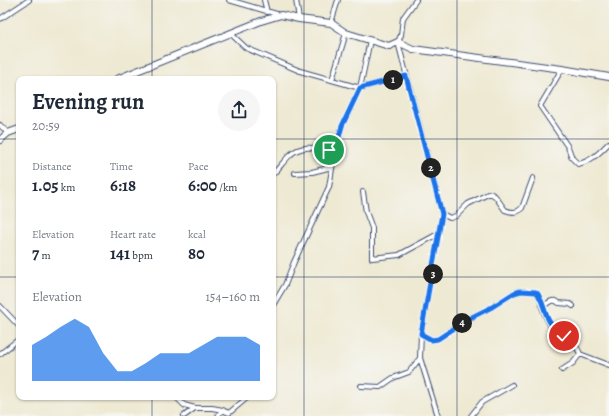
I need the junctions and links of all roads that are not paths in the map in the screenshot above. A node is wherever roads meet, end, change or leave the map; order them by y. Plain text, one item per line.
1 (29, 0) edge
2 (229, 0) edge
3 (264, 0) edge
4 (296, 0) edge
5 (338, 0) edge
6 (416, 0) edge
7 (266, 12) junction
8 (281, 15) junction
9 (0, 19) edge
10 (300, 19) junction
11 (331, 23) junction
12 (230, 33) junction
13 (346, 33) junction
14 (370, 40) junction
15 (398, 42) junction
16 (562, 69) junction
17 (124, 76) edge
18 (406, 76) junction
19 (609, 76) edge
20 (332, 80) junction
21 (360, 88) junction
22 (0, 125) edge
23 (16, 130) edge
24 (8, 134) junction
25 (0, 140) edge
26 (609, 143) edge
27 (335, 151) junction
28 (332, 168) junction
29 (276, 170) edge
30 (295, 173) dead end
31 (533, 178) dead end
32 (363, 192) dead end
33 (442, 214) junction
34 (438, 234) junction
35 (276, 300) edge
36 (0, 306) edge
37 (573, 306) dead end
38 (542, 307) junction
39 (16, 323) edge
40 (421, 334) junction
41 (16, 341) edge
42 (0, 354) edge
43 (580, 354) junction
44 (420, 358) junction
45 (609, 365) edge
46 (562, 370) dead end
47 (512, 385) dead end
48 (361, 386) dead end
49 (179, 400) edge
50 (245, 400) edge
51 (195, 408) junction
52 (222, 410) junction
53 (231, 414) edge
54 (184, 416) edge
55 (218, 416) edge
56 (438, 416) edge
57 (471, 416) edge

1 - 9 street
2 - 7 street
3 - 7 street
4 - 10 street
5 - 11 street
6 - 15 street
7 - 8 street
8 - 10 main road
8 - 12 main road
10 - 11 main road
11 - 13 main road
12 - 17 main road
12 - 20 street
13 - 14 main road
13 - 20 street
14 - 15 main road
14 - 21 street
15 - 16 main road
15 - 18 street
16 - 19 main road
16 - 26 street
18 - 21 street
18 - 33 street
20 - 21 street
21 - 27 street
22 - 24 street
23 - 24 main road
24 - 25 main road
27 - 28 street
27 - 29 street
28 - 30 street
28 - 35 street
31 - 33 street
32 - 34 street
33 - 34 street
34 - 40 street
36 - 39 street
37 - 38 street
38 - 40 street
38 - 43 street
40 - 44 street
41 - 42 street
43 - 45 street
43 - 46 street
44 - 48 street
44 - 56 street
47 - 57 street
49 - 51 street
50 - 53 street
51 - 52 street
51 - 54 street
52 - 53 street
52 - 55 street

